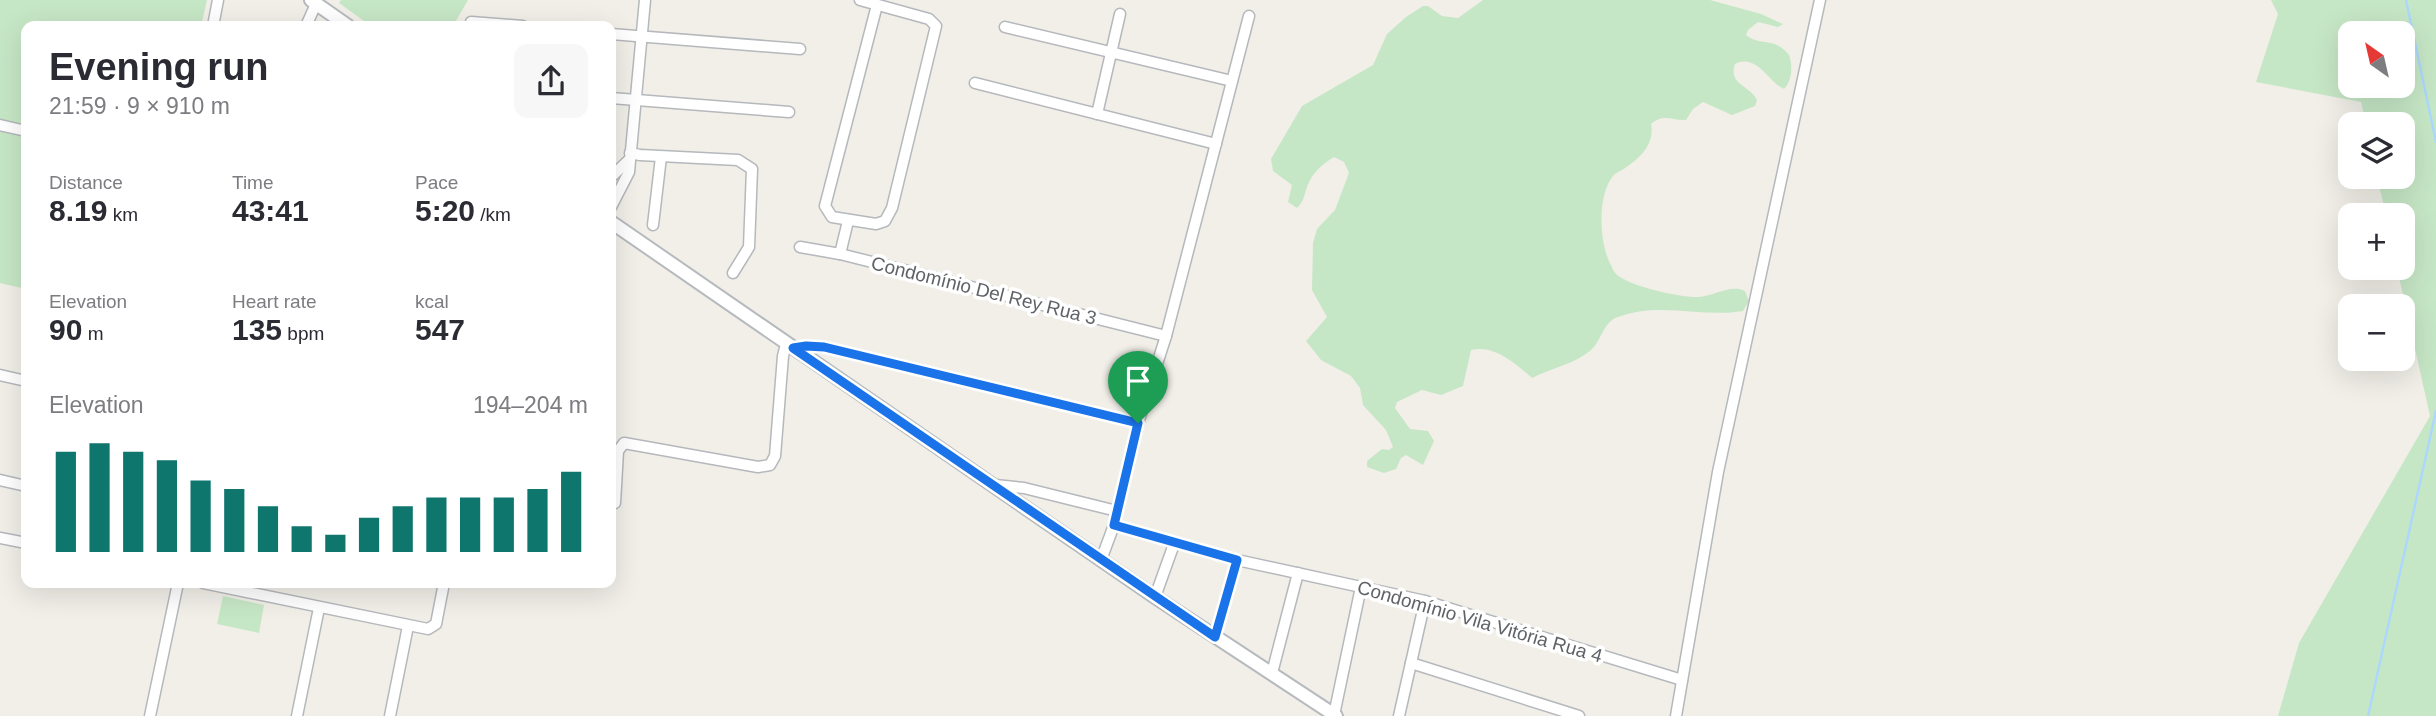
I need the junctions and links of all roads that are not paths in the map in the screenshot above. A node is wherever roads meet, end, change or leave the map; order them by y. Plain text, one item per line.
1 (218, 0) edge
2 (645, 0) edge
3 (860, 0) edge
4 (1820, 0) edge
5 (313, 2) edge
6 (877, 5) junction
7 (1120, 14) dead end
8 (1249, 16) dead end
9 (214, 21) edge
10 (307, 21) edge
11 (341, 21) edge
12 (1005, 27) dead end
13 (616, 34) edge
14 (643, 36) junction
15 (800, 49) dead end
16 (1113, 52) junction
17 (1232, 80) junction
18 (975, 83) dead end
19 (616, 98) edge
20 (636, 100) junction
21 (789, 112) dead end
22 (1097, 114) junction
23 (0, 125) edge
24 (21, 130) edge
25 (1216, 144) junction
26 (630, 156) junction
27 (661, 157) junction
28 (616, 171) edge
29 (616, 197) edge
30 (848, 221) junction
31 (616, 225) edge
32 (653, 225) dead end
33 (800, 247) dead end
34 (840, 254) junction
35 (733, 273) dead end
36 (1166, 336) junction
37 (790, 346) junction
38 (0, 375) edge
39 (21, 381) edge
40 (1138, 423) junction
41 (0, 480) edge
42 (21, 485) edge
43 (995, 485) junction
44 (616, 486) edge
45 (1117, 511) junction
46 (1114, 525) junction
47 (0, 538) edge
48 (21, 542) edge
49 (1174, 544) junction
50 (1101, 559) junction
51 (1237, 560) junction
52 (1298, 573) junction
53 (1361, 587) junction
54 (177, 588) edge
55 (232, 588) edge
56 (268, 588) edge
57 (443, 588) edge
58 (266, 594) junction
59 (1156, 597) junction
60 (1425, 601) junction
61 (319, 608) junction
62 (408, 626) junction
63 (1215, 637) junction
64 (1411, 663) junction
65 (1272, 673) junction
66 (1682, 680) junction
67 (1335, 715) edge
68 (150, 716) edge
69 (297, 716) edge
70 (390, 716) edge
71 (1399, 716) edge
72 (1579, 716) edge
73 (1676, 716) edge

1 - 9 street
2 - 14 street
3 - 6 street
4 - 66 street
5 - 10 street
5 - 11 street
6 - 30 street
6 - 30 street
7 - 16 street
8 - 17 street
12 - 16 street
13 - 14 street
14 - 15 street
14 - 20 street
16 - 17 street
16 - 22 street
17 - 25 street
18 - 22 street
19 - 20 street
20 - 21 street
20 - 26 street
22 - 25 street
23 - 24 street
25 - 36 street
26 - 27 street
26 - 28 street
26 - 29 street
27 - 32 street
27 - 35 street
30 - 34 street
31 - 37 street
33 - 34 street, Condomínio Del Rey Rua 3
34 - 36 street, Condomínio Del Rey Rua 3
36 - 40 street
37 - 40 street
37 - 43 street
37 - 44 street
38 - 39 street
40 - 45 street
41 - 42 street
43 - 45 street
43 - 50 street
45 - 46 street
46 - 49 street, Condomínio Vila Vitória Rua 4
46 - 50 street
47 - 48 street
49 - 51 street, Condomínio Vila Vitória Rua 4
49 - 59 street
50 - 59 street
51 - 52 street, Condomínio Vila Vitória Rua 4
51 - 63 street
52 - 53 street, Condomínio Vila Vitória Rua 4
52 - 65 street
53 - 60 street, Condomínio Vila Vitória Rua 4
53 - 67 street
54 - 68 street
55 - 58 street
56 - 58 street
57 - 62 street
58 - 61 street
59 - 63 street
60 - 64 street
60 - 66 street, Condomínio Vila Vitória Rua 4
61 - 62 street
61 - 69 street
62 - 70 street
63 - 65 street
64 - 71 street
64 - 72 street
65 - 67 street
66 - 73 street

